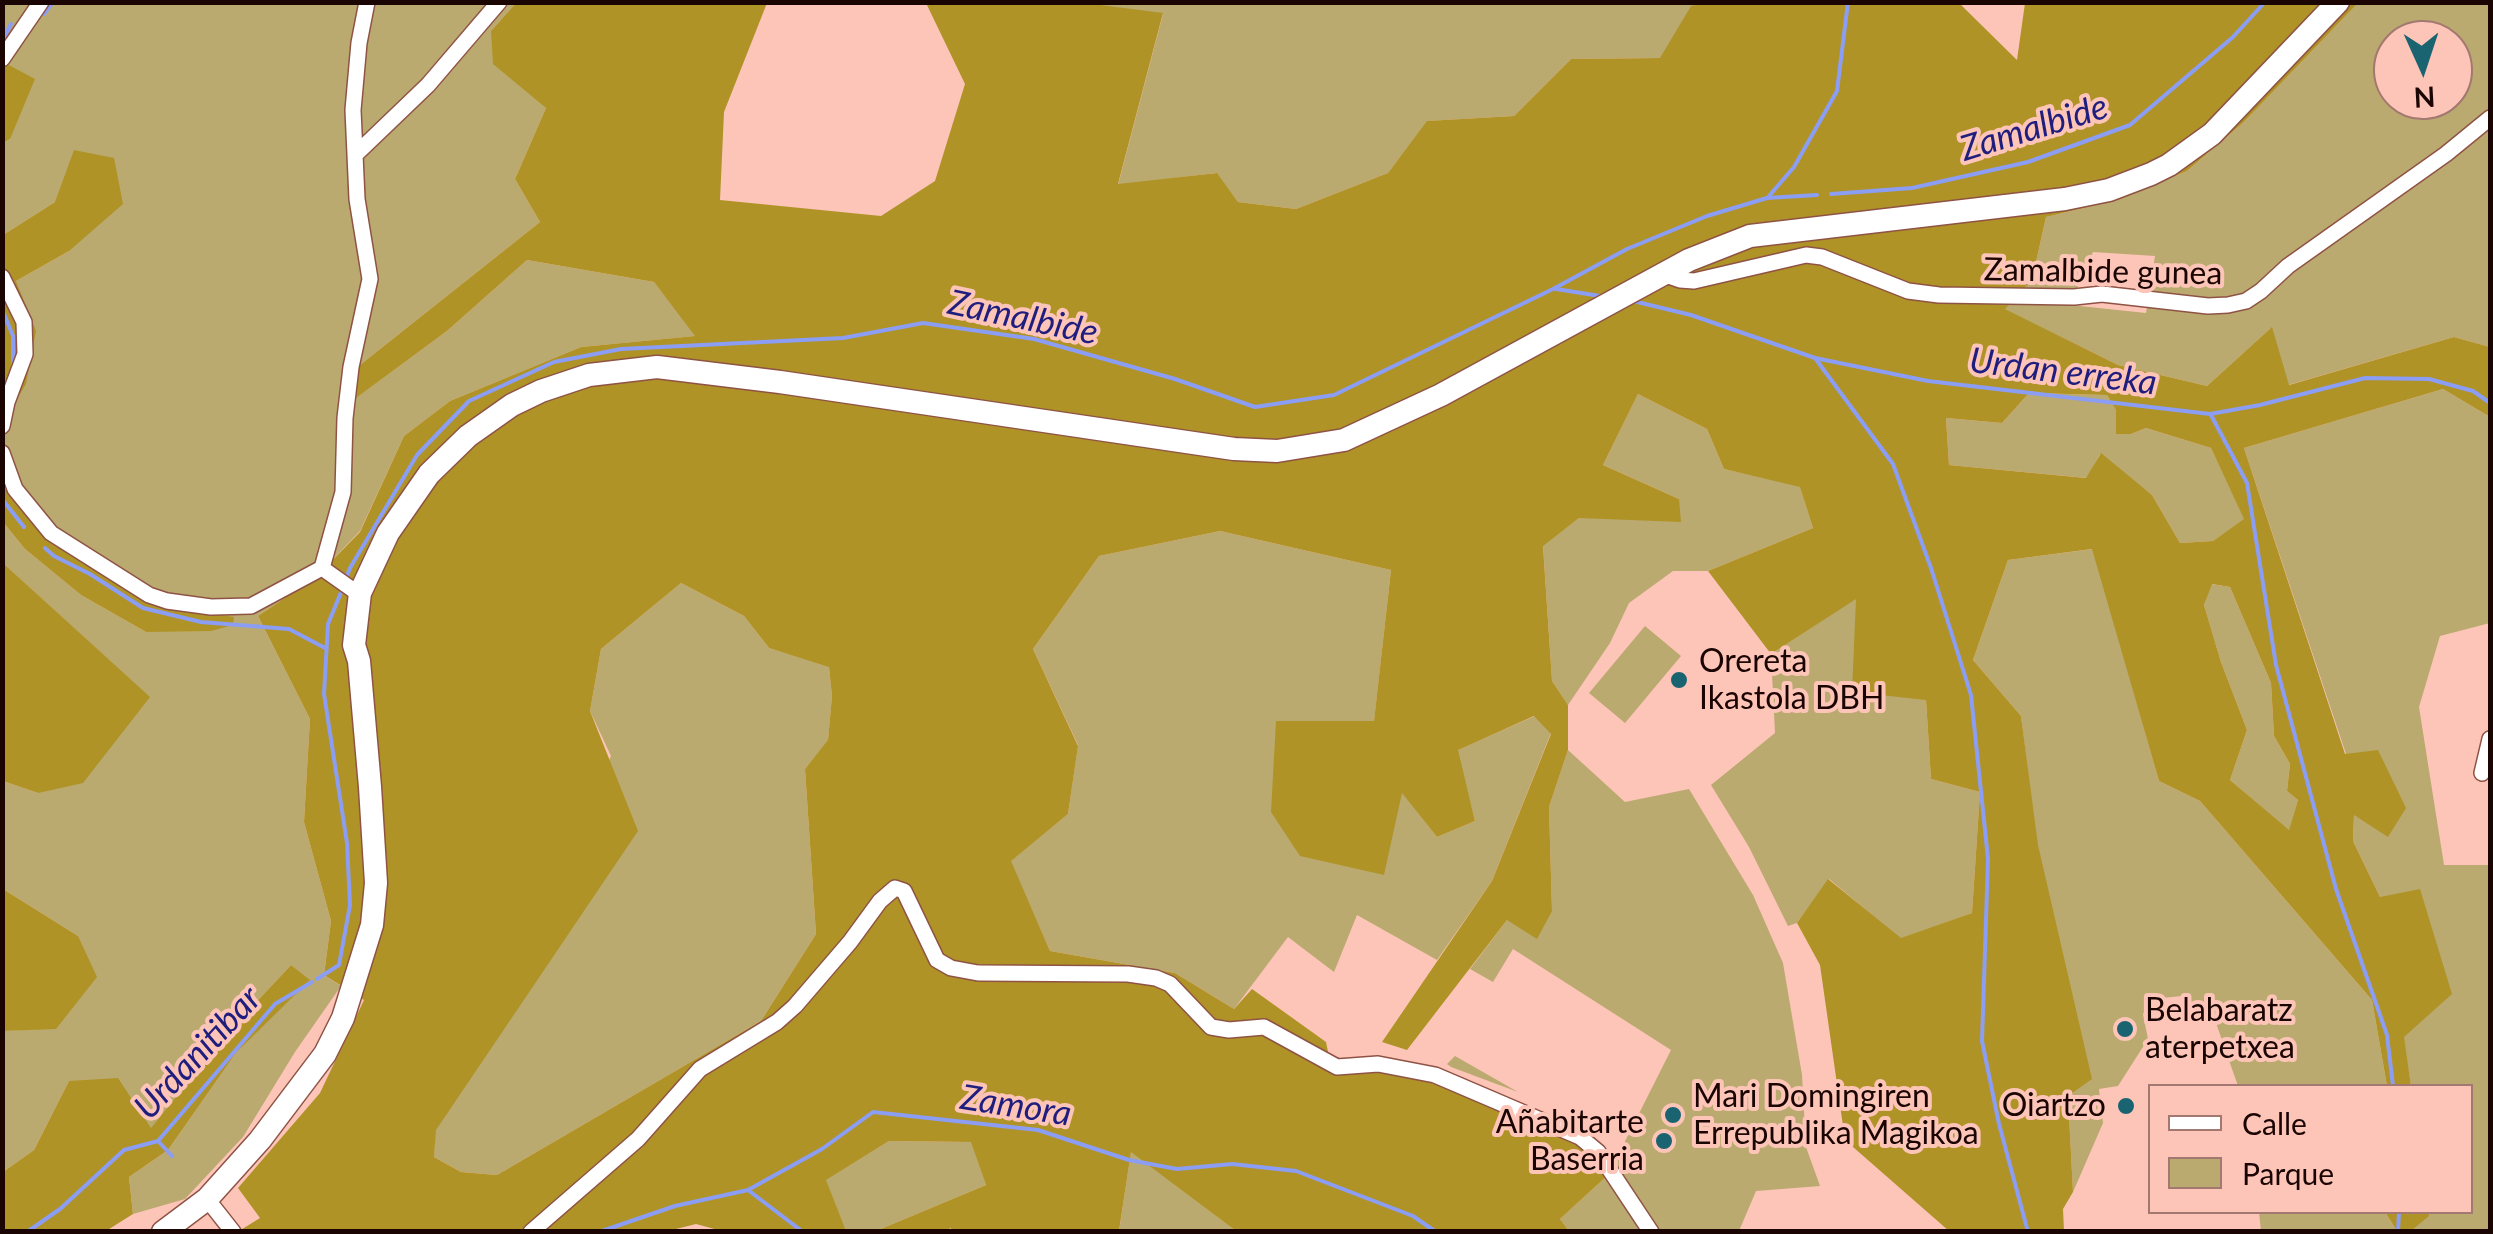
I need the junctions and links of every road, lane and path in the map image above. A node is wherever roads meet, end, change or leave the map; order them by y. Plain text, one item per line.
1 (40, 2) edge
2 (367, 2) edge
3 (500, 2) edge
4 (2338, 2) edge
5 (2, 59) edge
6 (2490, 118) edge
7 (355, 155) junction
8 (1663, 274) junction
9 (2, 277) edge
10 (2, 426) edge
11 (2, 452) edge
12 (326, 571) junction
13 (359, 587) junction
14 (2490, 739) edge
15 (2482, 773) dead end
16 (207, 1199) junction
17 (164, 1232) edge
18 (233, 1232) edge
19 (532, 1232) edge
20 (1650, 1232) edge

1 - 5 street
2 - 7 street
3 - 7 street
4 - 8 main road
6 - 8 street, Zamalbide gunea
7 - 12 street
8 - 13 main road
9 - 10 street
11 - 12 street
12 - 13 street
13 - 16 main road
14 - 15 street
16 - 17 main road
16 - 18 street
19 - 20 street

